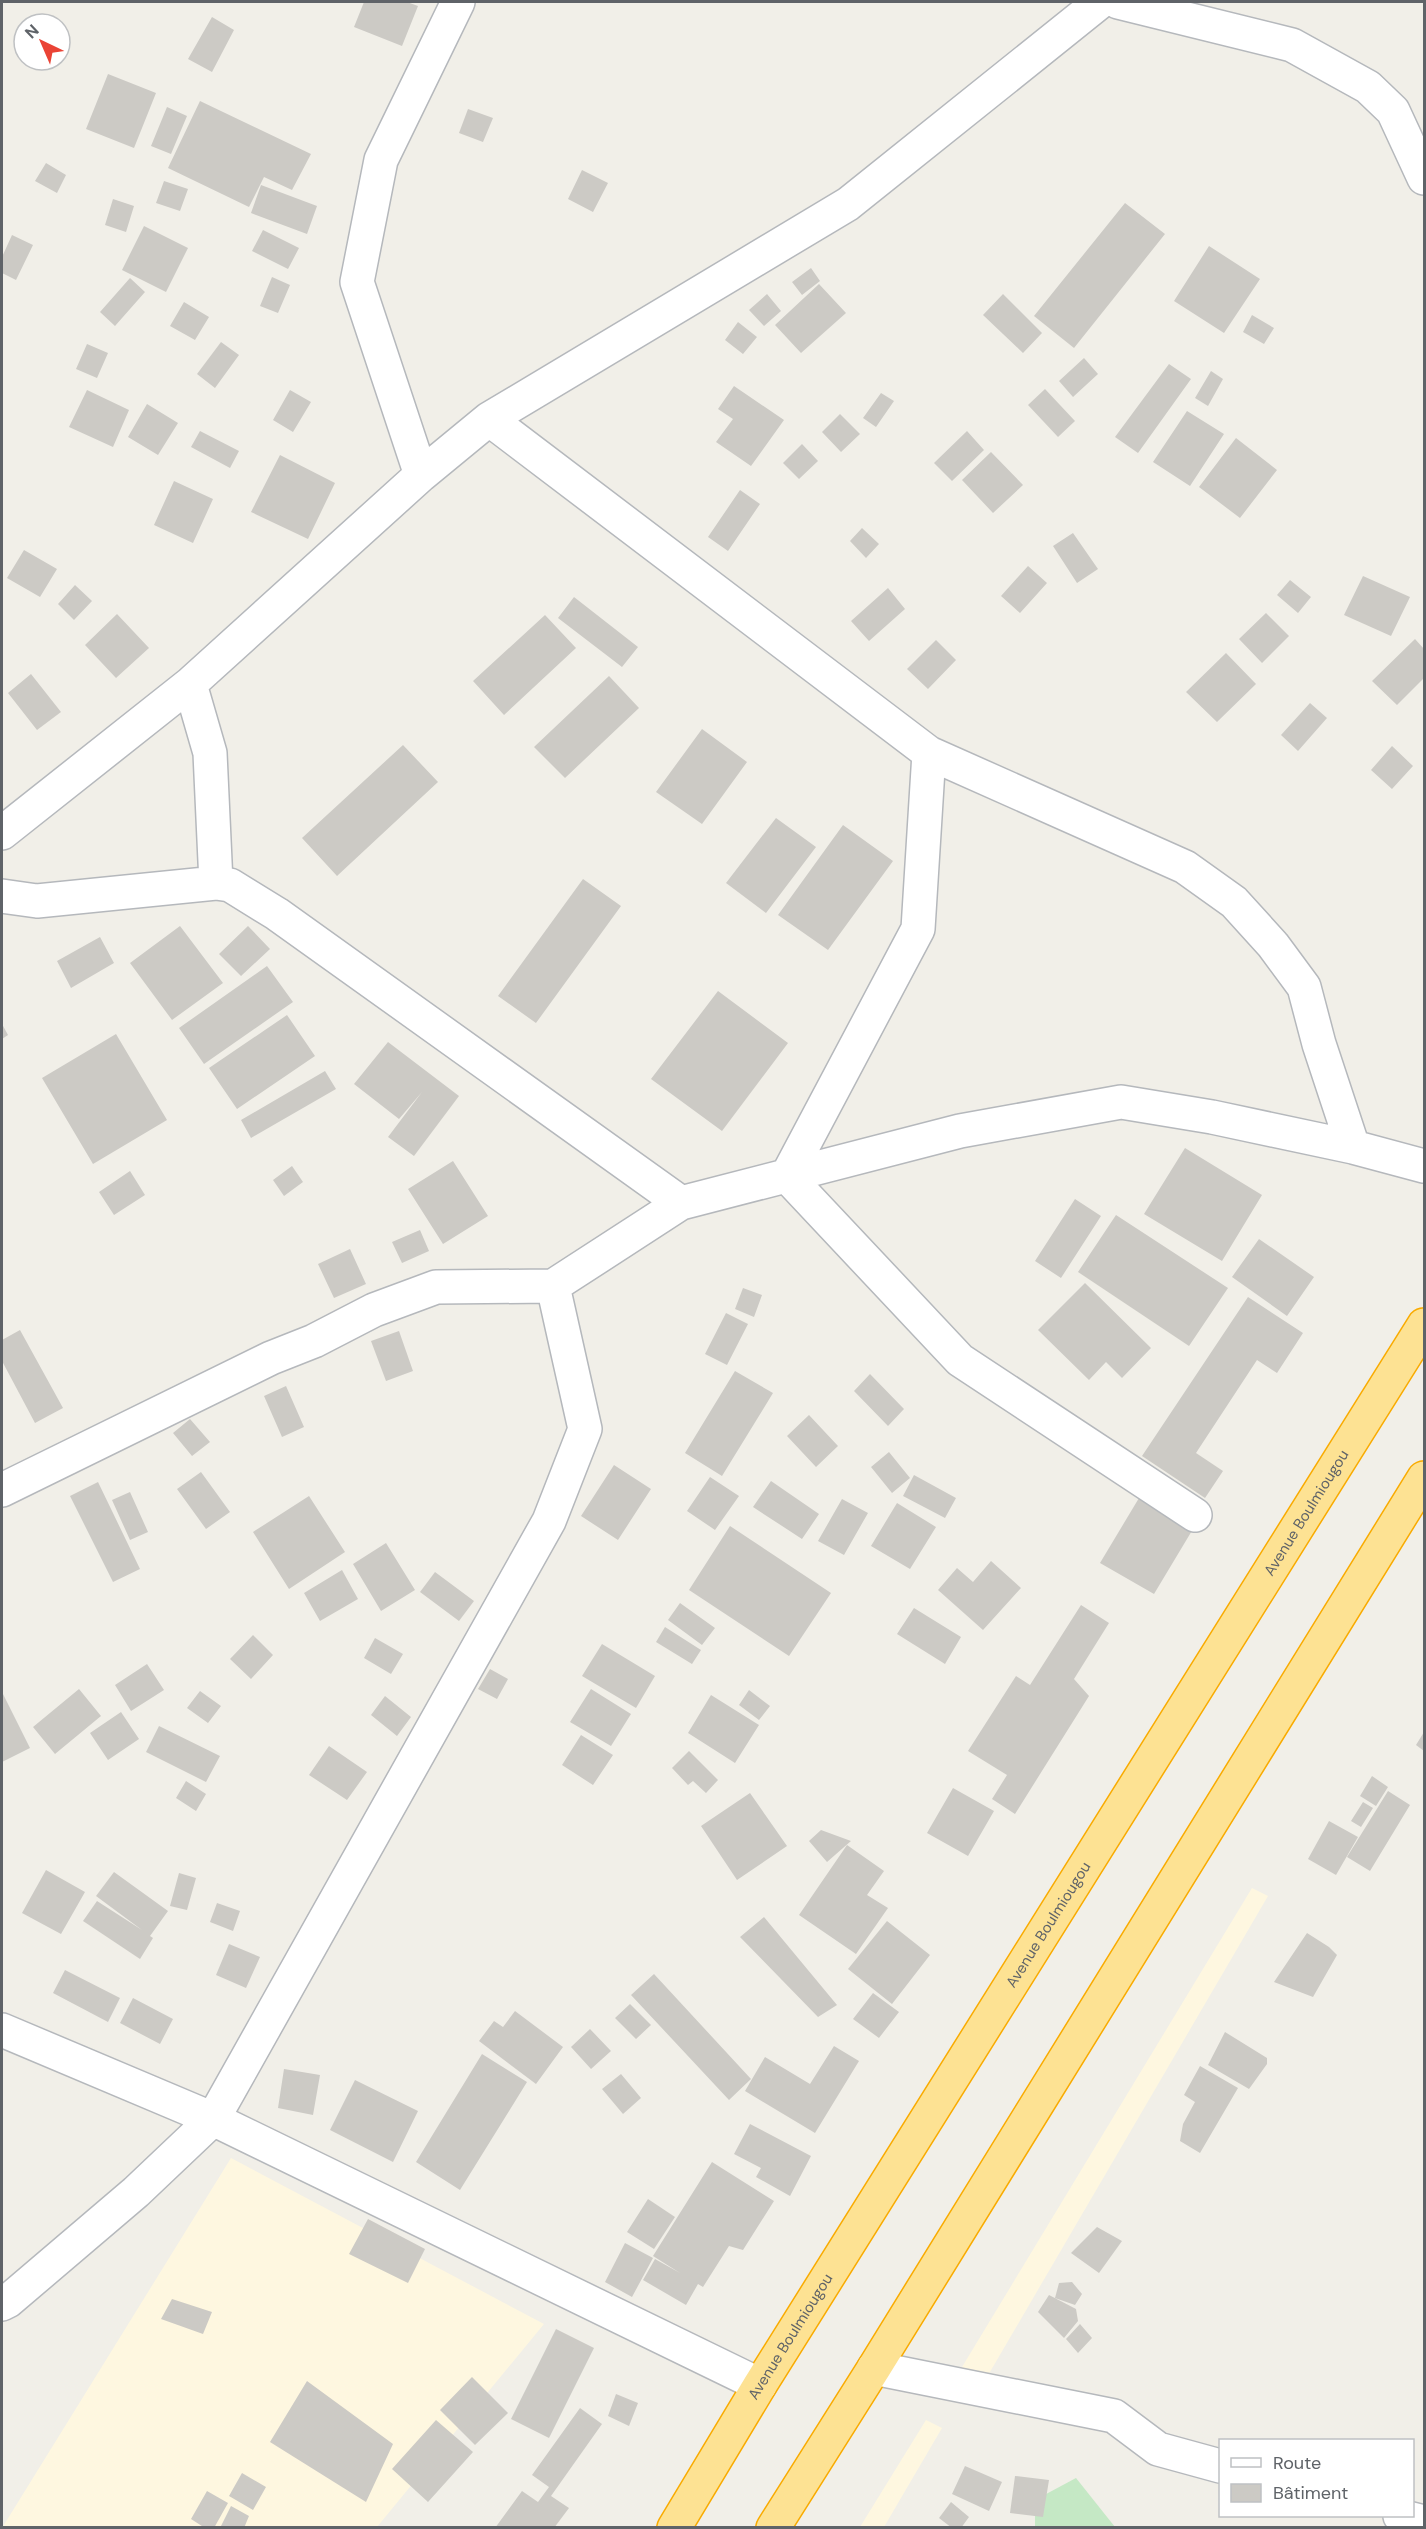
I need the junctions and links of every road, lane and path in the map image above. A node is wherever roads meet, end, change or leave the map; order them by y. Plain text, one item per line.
1 (458, 2) edge
2 (1100, 2) edge
3 (1118, 2) edge
4 (1425, 178) edge
5 (489, 419) junction
6 (421, 475) junction
7 (190, 684) junction
8 (929, 753) junction
9 (2, 833) edge
10 (216, 883) junction
11 (2, 896) edge
12 (1353, 1147) junction
13 (1425, 1166) edge
14 (787, 1176) junction
15 (681, 1203) junction
16 (553, 1286) junction
17 (1425, 1325) edge
18 (1425, 1478) edge
19 (2, 1490) edge
20 (1195, 1515) dead end
21 (2, 2030) edge
22 (213, 2119) junction
23 (4, 2299) edge
24 (874, 2368) junction
25 (760, 2385) junction
26 (1219, 2465) edge
27 (1404, 2517) edge
28 (1425, 2522) edge
29 (674, 2528) edge
30 (773, 2528) edge

1 - 6 street
2 - 5 street
3 - 4 street
5 - 6 street
5 - 8 street
6 - 7 street
7 - 9 street
7 - 10 street
8 - 12 street
8 - 14 street
10 - 11 street
10 - 15 street
12 - 13 street
12 - 14 street
14 - 15 street
14 - 20 street
15 - 16 street
16 - 19 street
16 - 22 street
17 - 25 highway, Avenue Boulmiougou
18 - 24 highway
21 - 22 street
22 - 23 street
22 - 25 street
24 - 26 street
24 - 30 highway
25 - 29 highway, Avenue Boulmiougou
27 - 28 street

